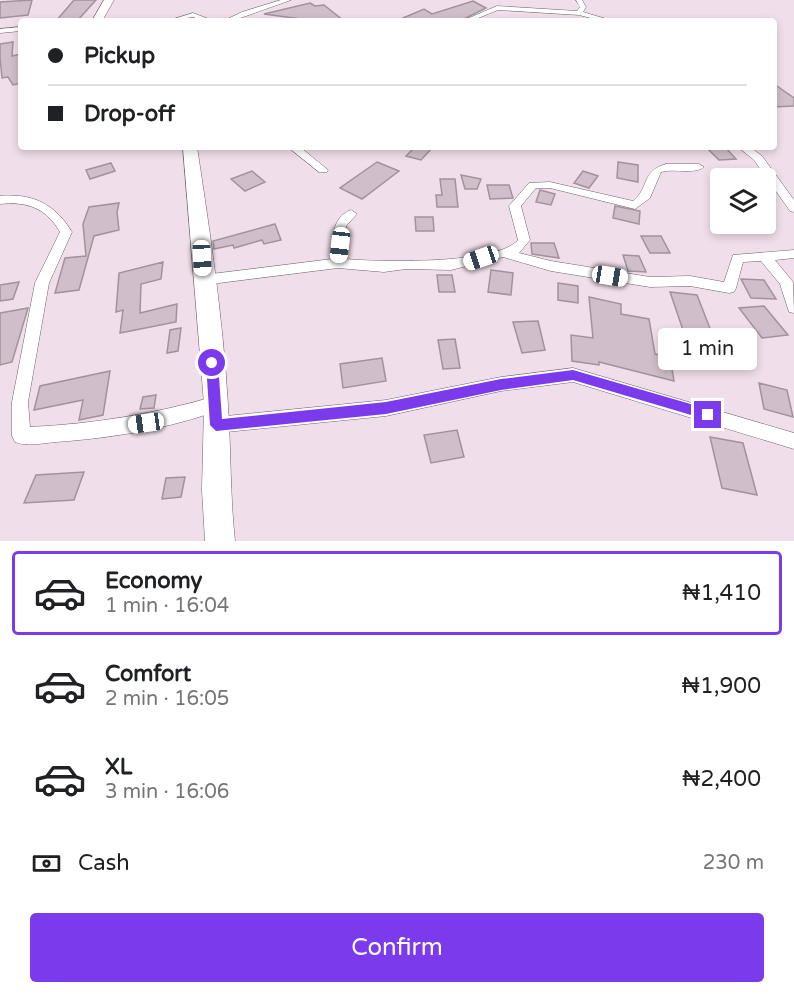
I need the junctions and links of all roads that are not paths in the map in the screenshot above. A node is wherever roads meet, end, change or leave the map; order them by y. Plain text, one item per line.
1 (109, 0) edge
2 (288, 0) edge
3 (579, 0) edge
4 (579, 13) junction
5 (99, 18) edge
6 (182, 18) edge
7 (202, 18) edge
8 (233, 18) edge
9 (472, 18) edge
10 (598, 18) edge
11 (18, 29) edge
12 (0, 31) edge
13 (190, 150) edge
14 (297, 150) edge
15 (747, 150) edge
16 (699, 167) dead end
17 (323, 170) dead end
18 (0, 200) edge
19 (794, 208) edge
20 (351, 214) dead end
21 (503, 254) junction
22 (794, 254) edge
23 (764, 256) junction
24 (338, 263) junction
25 (203, 280) junction
26 (794, 308) edge
27 (216, 415) junction
28 (794, 441) edge
29 (220, 541) edge

1 - 5 street
2 - 8 street
3 - 4 street
4 - 9 street
4 - 10 street
6 - 7 street
11 - 12 street
13 - 25 street
14 - 17 street
15 - 19 street
16 - 21 street
18 - 27 street
20 - 24 street
21 - 23 street
21 - 24 street
22 - 23 street
23 - 26 street
24 - 25 street
25 - 27 street
27 - 28 street
27 - 29 street

